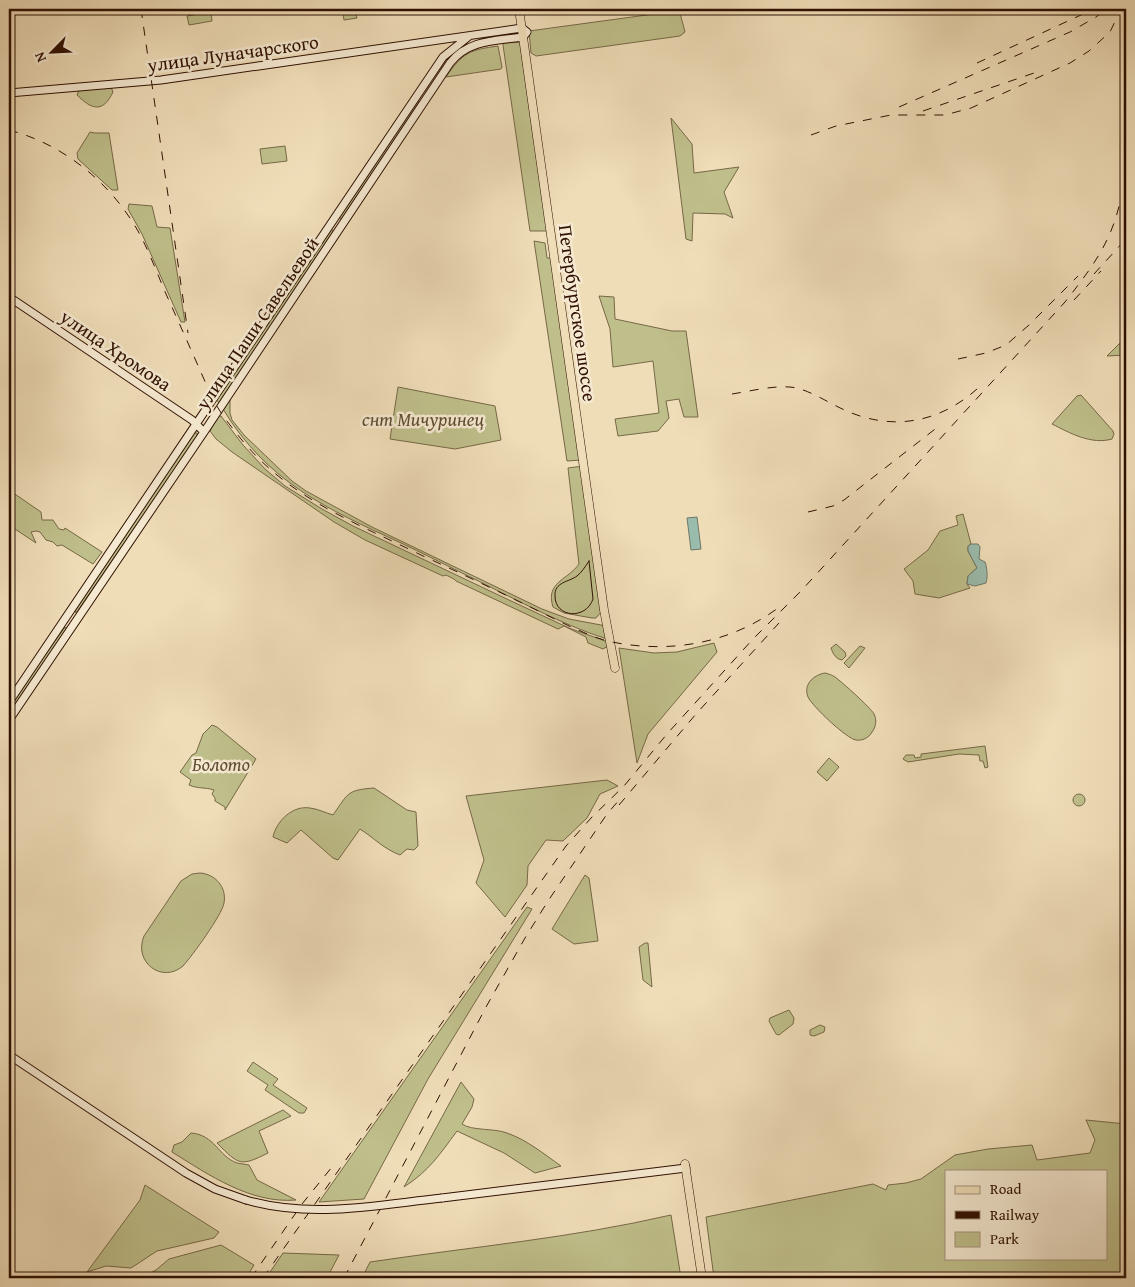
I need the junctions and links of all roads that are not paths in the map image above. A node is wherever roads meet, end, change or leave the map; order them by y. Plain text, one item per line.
1 (519, 9) edge
2 (524, 9) edge
3 (524, 33) junction
4 (472, 35) junction
5 (462, 36) joint
6 (9, 93) edge
7 (332, 221) junction
8 (341, 226) junction
9 (9, 297) edge
10 (197, 424) junction
11 (204, 432) junction
12 (69, 613) junction
13 (77, 619) junction
14 (615, 668) dead end
15 (9, 702) edge
16 (9, 720) edge
17 (9, 1055) edge
18 (685, 1166) joint
19 (702, 1278) edge

1 - 3 main road, Петербургское шоссе
2 - 3 main road, Петербургское шоссе
3 - 4 main road, улица Паши Савельевой
3 - 8 main road, улица Паши Савельевой
3 - 14 main road, Петербургское шоссе
4 - 5 main road, улица Паши Савельевой
4 - 7 main road, улица Паши Савельевой
5 - 6 main road, улица Луначарского
7 - 8 main road
7 - 10 main road, улица Паши Савельевой
8 - 11 main road, улица Паши Савельевой
9 - 10 main road, улица Хромова
10 - 11 main road, улица Хромова
10 - 12 main road, улица Паши Савельевой
11 - 13 main road, улица Паши Савельевой
12 - 13 main road
12 - 15 main road, улица Паши Савельевой
13 - 16 main road, улица Паши Савельевой
17 - 18 main road, bridge
18 - 19 main road

